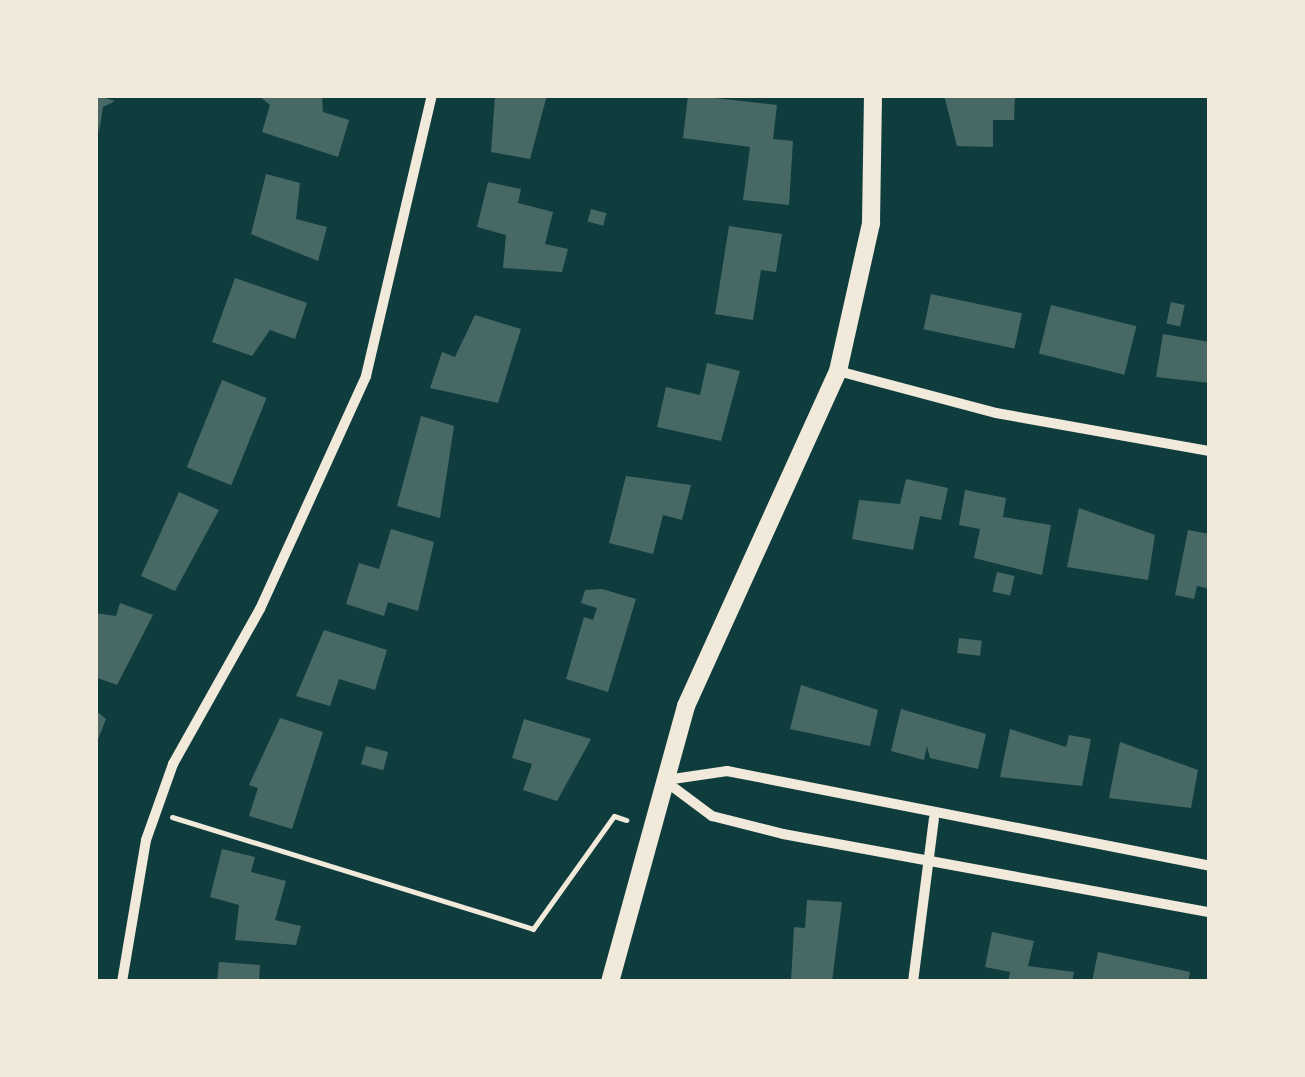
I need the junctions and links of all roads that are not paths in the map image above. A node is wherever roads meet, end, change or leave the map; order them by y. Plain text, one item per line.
1 (432, 95) edge
2 (873, 95) edge
3 (838, 371) junction
4 (1210, 450) edge
5 (664, 780) junction
6 (934, 818) junction
7 (928, 864) junction
8 (1210, 866) edge
9 (1210, 912) edge
10 (122, 982) edge
11 (610, 982) edge
12 (913, 982) edge

1 - 10 street
2 - 3 street
3 - 4 street
3 - 5 street
5 - 6 street
5 - 7 street
5 - 11 street
6 - 7 street
6 - 8 street
7 - 9 street
7 - 12 street

